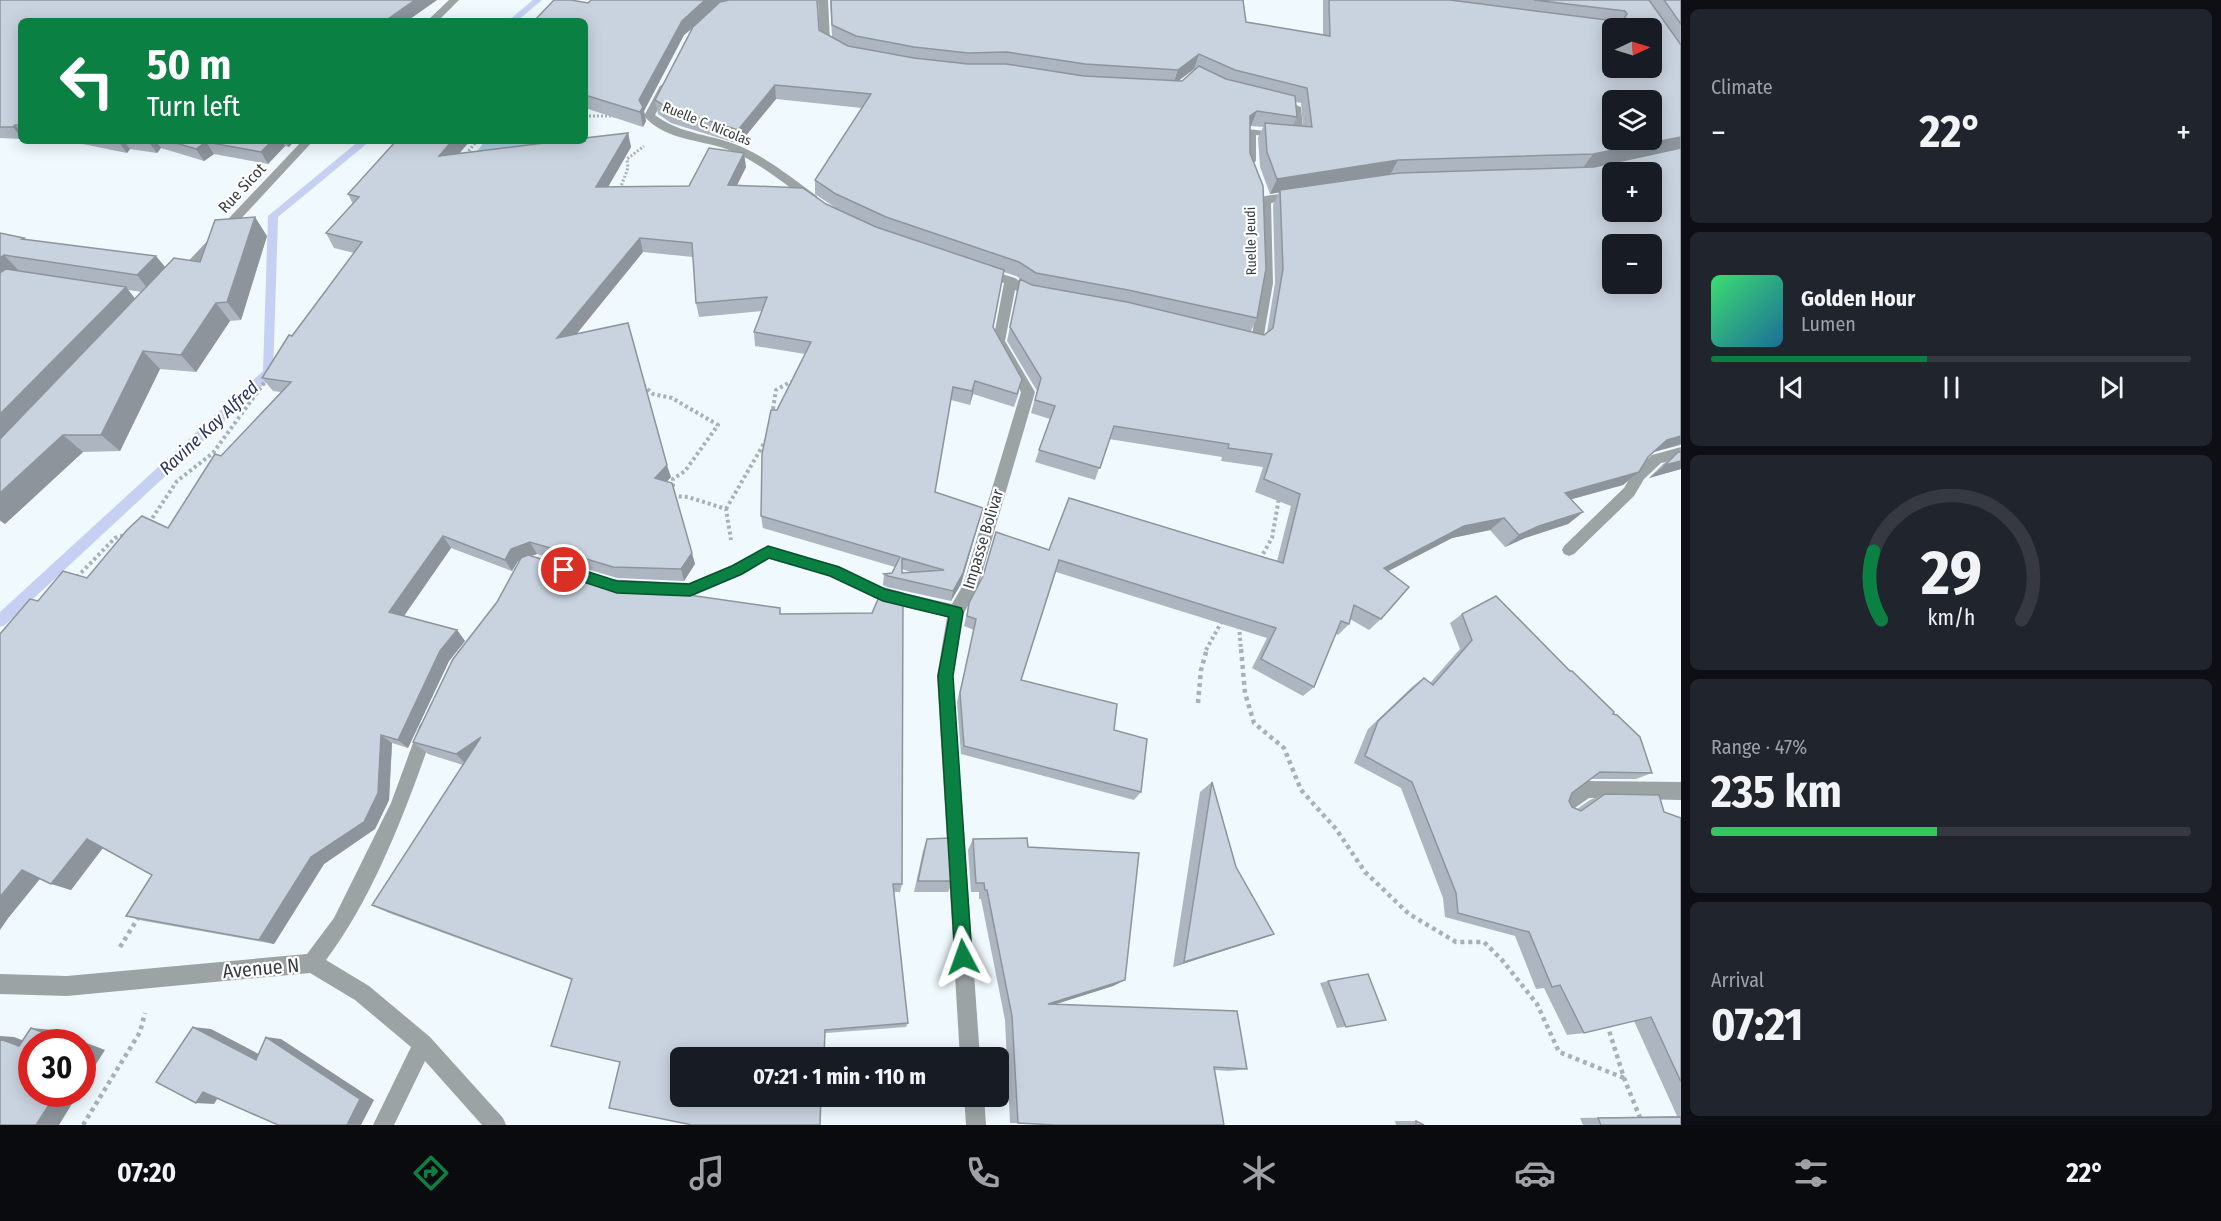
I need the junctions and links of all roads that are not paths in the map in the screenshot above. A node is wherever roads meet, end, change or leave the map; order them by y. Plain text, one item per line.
1 (454, 0) edge
2 (824, 0) edge
3 (435, 18) edge
4 (843, 53) edge
5 (669, 78) edge
6 (1270, 99) edge
7 (305, 144) edge
8 (1251, 169) edge
9 (1310, 194) edge
10 (823, 207) edge
11 (967, 267) edge
12 (1011, 281) junction
13 (174, 284) edge
14 (1041, 295) edge
15 (1235, 336) edge
16 (1681, 453) edge
17 (1569, 550) dead end
18 (638, 588) edge
19 (956, 612) junction
20 (433, 714) edge
21 (1681, 791) edge
22 (1565, 806) edge
23 (312, 963) junction
24 (0, 984) edge
25 (423, 1044) junction
26 (969, 1047) edge
27 (975, 1107) edge
28 (382, 1125) edge
29 (496, 1125) edge
30 (976, 1125) edge

1 - 3 street
2 - 4 street
5 - 10 street, Ruelle C. Nicolas
6 - 8 street
7 - 13 street, Rue Sicot
9 - 15 street, Ruelle Jeudi
11 - 12 street
12 - 14 street
12 - 19 street, Impasse Bolivar
16 - 17 street
18 - 19 street
19 - 26 street, Impasse Bolivar
20 - 23 street
21 - 22 street
23 - 24 street, Avenue N
23 - 25 street, Avenue N
25 - 28 street
25 - 29 street, Avenue N
27 - 30 street

